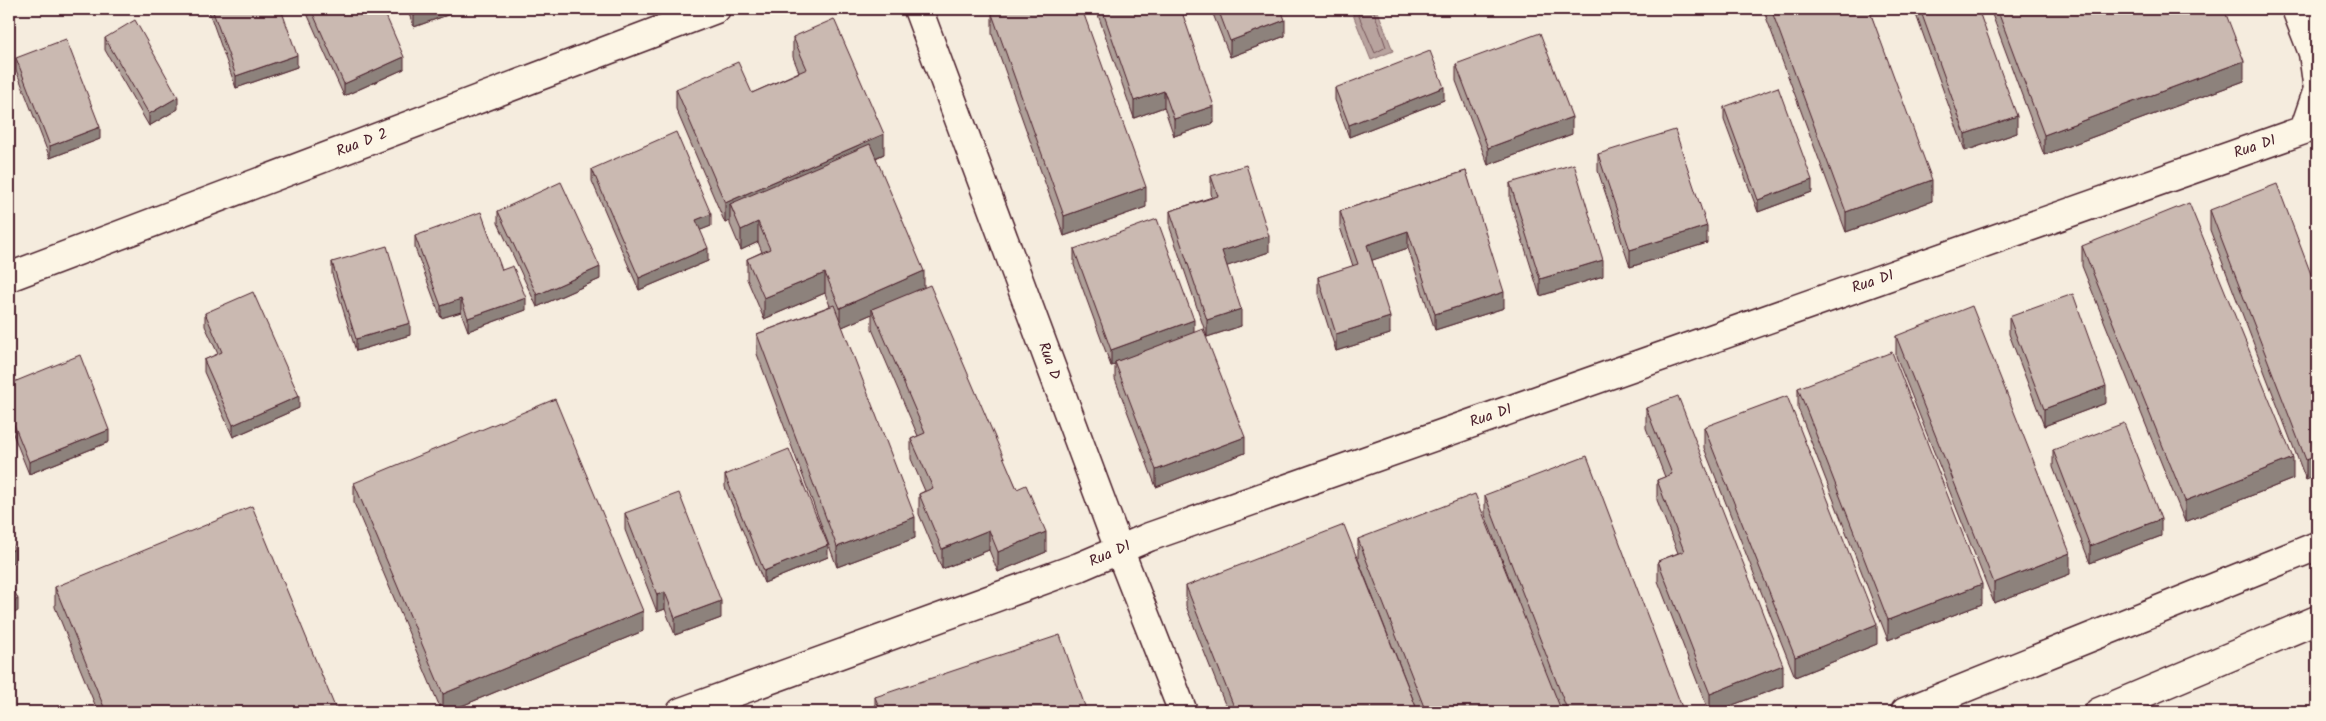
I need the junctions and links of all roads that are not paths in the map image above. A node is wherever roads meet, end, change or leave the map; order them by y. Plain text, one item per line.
1 (716, 9) edge
2 (918, 9) edge
3 (2296, 9) edge
4 (2317, 83) edge
5 (2317, 92) edge
6 (9, 277) edge
7 (2317, 546) edge
8 (1119, 549) junction
9 (2317, 620) edge
10 (681, 712) edge
11 (1183, 712) edge
12 (1905, 712) edge
13 (2099, 712) edge

1 - 6 street, Rua D 2
2 - 8 street, Rua D
3 - 4 street
5 - 8 street, Rua D1
7 - 12 street
8 - 10 street, Rua D1
8 - 11 street, Rua D
9 - 13 street

